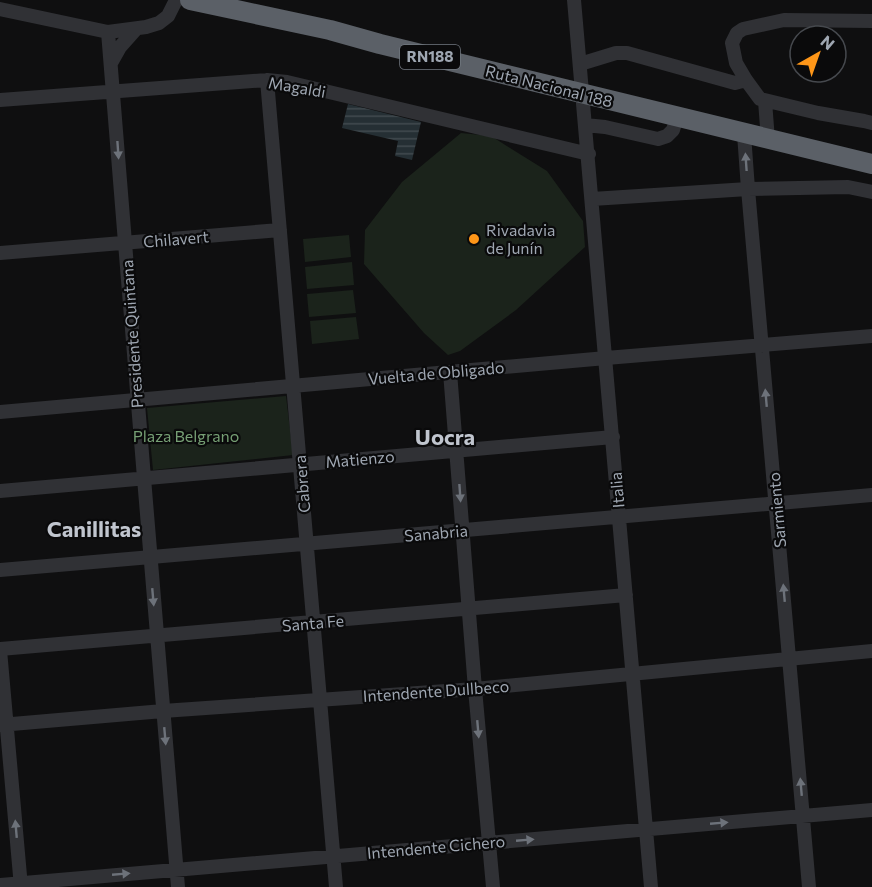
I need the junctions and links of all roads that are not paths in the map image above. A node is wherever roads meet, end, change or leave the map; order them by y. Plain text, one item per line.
1 (176, 0) edge
2 (190, 0) edge
3 (574, 0) edge
4 (0, 9) edge
5 (872, 21) edge
6 (136, 29) junction
7 (108, 33) junction
8 (111, 64) junction
9 (580, 64) junction
10 (267, 80) junction
11 (746, 80) junction
12 (113, 92) junction
13 (582, 94) junction
14 (0, 100) edge
15 (765, 101) junction
16 (677, 117) junction
17 (872, 123) edge
18 (585, 125) junction
19 (744, 134) junction
20 (768, 140) junction
21 (588, 154) junction
22 (872, 164) edge
23 (748, 189) junction
24 (872, 192) edge
25 (592, 199) junction
26 (280, 230) junction
27 (125, 243) junction
28 (0, 253) edge
29 (872, 336) edge
30 (762, 345) junction
31 (606, 358) junction
32 (450, 372) junction
33 (293, 386) junction
34 (137, 400) junction
35 (0, 412) edge
36 (613, 437) junction
37 (456, 451) junction
38 (300, 464) junction
39 (144, 478) junction
40 (0, 490) edge
41 (872, 495) edge
42 (776, 504) junction
43 (620, 517) junction
44 (462, 531) junction
45 (307, 544) junction
46 (150, 557) junction
47 (0, 570) edge
48 (626, 595) junction
49 (468, 609) junction
50 (313, 622) junction
51 (157, 636) junction
52 (0, 650) edge
53 (872, 651) edge
54 (790, 658) junction
55 (633, 674) junction
56 (475, 689) junction
57 (320, 700) junction
58 (163, 711) junction
59 (3, 725) edge
60 (872, 810) edge
61 (803, 816) junction
62 (646, 830) junction
63 (489, 843) junction
64 (333, 856) junction
65 (177, 870) junction
66 (0, 885) edge
67 (21, 885) edge
68 (178, 887) edge
69 (336, 887) edge
70 (493, 887) edge
71 (651, 887) edge
72 (809, 887) edge

1 - 6 street
2 - 13 highway, Ruta Nacional 188 / RN188
3 - 9 street, Italia
4 - 7 street
5 - 11 street
6 - 7 street
6 - 8 street
7 - 8 street, Presidente Quintana
8 - 12 street, Presidente Quintana
9 - 11 street
9 - 13 street, Italia
10 - 12 street, Magaldi
10 - 21 street, Magaldi
10 - 26 street, Cabrera
11 - 15 street
12 - 14 street, Magaldi
12 -> 27 street, Presidente Quintana
13 - 16 highway, Ruta Nacional 188 / RN188
13 - 18 street, Italia
15 - 17 street
15 - 20 street
16 - 18 street
16 - 19 highway, Ruta Nacional 188 / RN188
18 - 21 street, Italia
19 - 20 highway, Ruta Nacional 188 / RN188
23 -> 19 street, Sarmiento
20 - 22 highway, Ruta Nacional 188 / RN188
21 - 25 street, Italia
23 - 24 street
23 - 25 street
23 - 30 street, Sarmiento
25 - 31 street, Italia
26 - 27 street, Chilavert
26 - 33 street, Cabrera
27 - 28 street, Chilavert
27 - 34 street, Presidente Quintana
29 - 30 street, Vuelta de Obligado
30 - 31 street, Vuelta de Obligado
42 -> 30 street, Sarmiento
31 - 32 street, Vuelta de Obligado
31 - 36 street, Italia
32 - 33 street, Vuelta de Obligado
32 - 37 street
33 - 34 street, Vuelta de Obligado
33 - 38 street, Cabrera
34 - 35 street, Vuelta de Obligado
34 - 39 street, Presidente Quintana
36 - 37 street, Matienzo
36 - 43 street, Italia
37 - 38 street, Matienzo
37 -> 44 street
38 - 39 street, Matienzo
38 - 45 street, Cabrera
39 - 40 street, Matienzo
39 - 46 street, Presidente Quintana
41 - 42 street, Sanabria
42 - 43 street, Sanabria
54 -> 42 street, Sarmiento
43 - 44 street, Sanabria
43 - 48 street, Italia
44 - 45 street, Sanabria
44 - 49 street
45 - 46 street, Sanabria
45 - 50 street, Cabrera
46 - 47 street, Sanabria
46 -> 51 street, Presidente Quintana
48 - 49 street, Santa Fe
48 - 55 street, Italia
49 - 50 street, Santa Fe
49 - 56 street
50 - 51 street, Santa Fe
50 - 57 street, Cabrera
51 - 52 street, Santa Fe
51 - 58 street, Presidente Quintana
52 - 59 street
53 - 54 street, Intendente Dullbeco
54 - 55 street, Intendente Dullbeco
61 -> 54 street, Sarmiento
55 - 56 street, Intendente Dullbeco
55 - 62 street, Italia
56 - 57 street, Intendente Dullbeco
56 -> 63 street
57 - 58 street, Intendente Dullbeco
57 - 64 street, Cabrera
58 - 59 street, Intendente Dullbeco
58 -> 65 street, Presidente Quintana
67 -> 59 street
60 - 61 street, Intendente Cichero
62 -> 61 street, Intendente Cichero
61 - 72 street, Sarmiento
63 -> 62 street, Intendente Cichero
62 - 71 street, Italia
63 - 64 street, Intendente Cichero
63 - 70 street
64 - 65 street, Intendente Cichero
64 - 69 street, Cabrera
67 -> 65 street, Intendente Cichero
65 - 68 street, Presidente Quintana
66 - 67 street, Intendente Cichero

